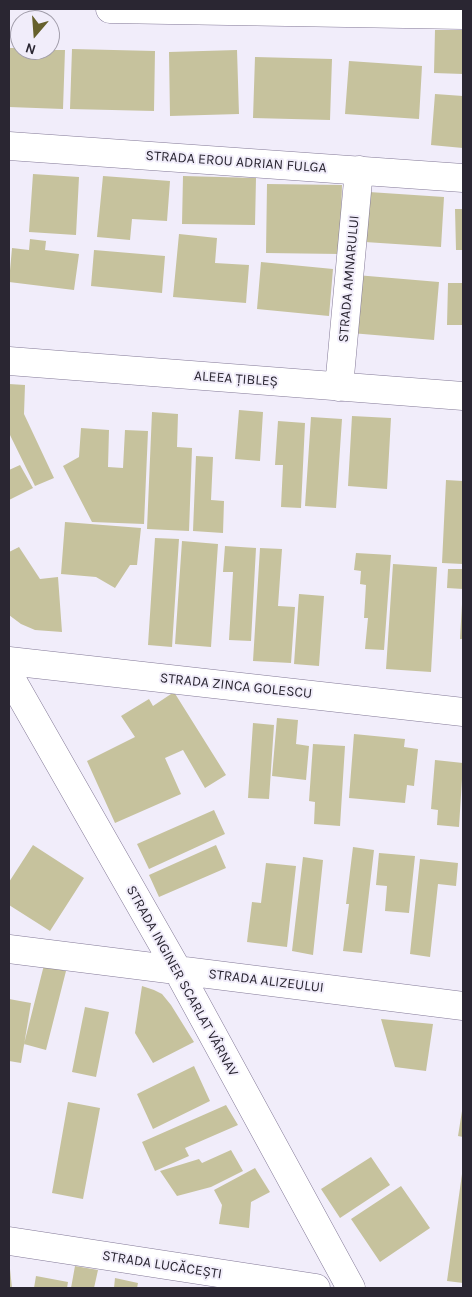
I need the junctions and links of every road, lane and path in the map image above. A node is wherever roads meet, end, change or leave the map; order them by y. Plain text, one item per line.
1 (110, 9) edge
2 (463, 15) edge
3 (9, 146) edge
4 (359, 170) junction
5 (463, 178) edge
6 (9, 361) edge
7 (339, 387) junction
8 (463, 396) edge
9 (9, 661) edge
10 (9, 675) edge
11 (463, 712) edge
12 (9, 949) edge
13 (178, 970) junction
14 (463, 1006) edge
15 (9, 1241) edge
16 (316, 1288) edge
17 (351, 1288) edge

1 - 2 street
3 - 4 street, STRADA EROU ADRIAN FULGA
4 - 5 street, STRADA EROU ADRIAN FULGA
4 - 7 street, STRADA AMNARULUI
6 - 7 street, ALEEA ȚIBLEȘ
7 - 8 street, ALEEA ȚIBLEȘ
9 - 11 street, STRADA ZINCA GOLESCU
10 - 13 street, STRADA INGINER SCARLAT VÂRNAV
12 - 13 street, STRADA ALIZEULUI
13 - 14 street, STRADA ALIZEULUI
13 - 17 street, STRADA INGINER SCARLAT VÂRNAV
15 - 16 street, STRADA LUCĂCEȘTI

